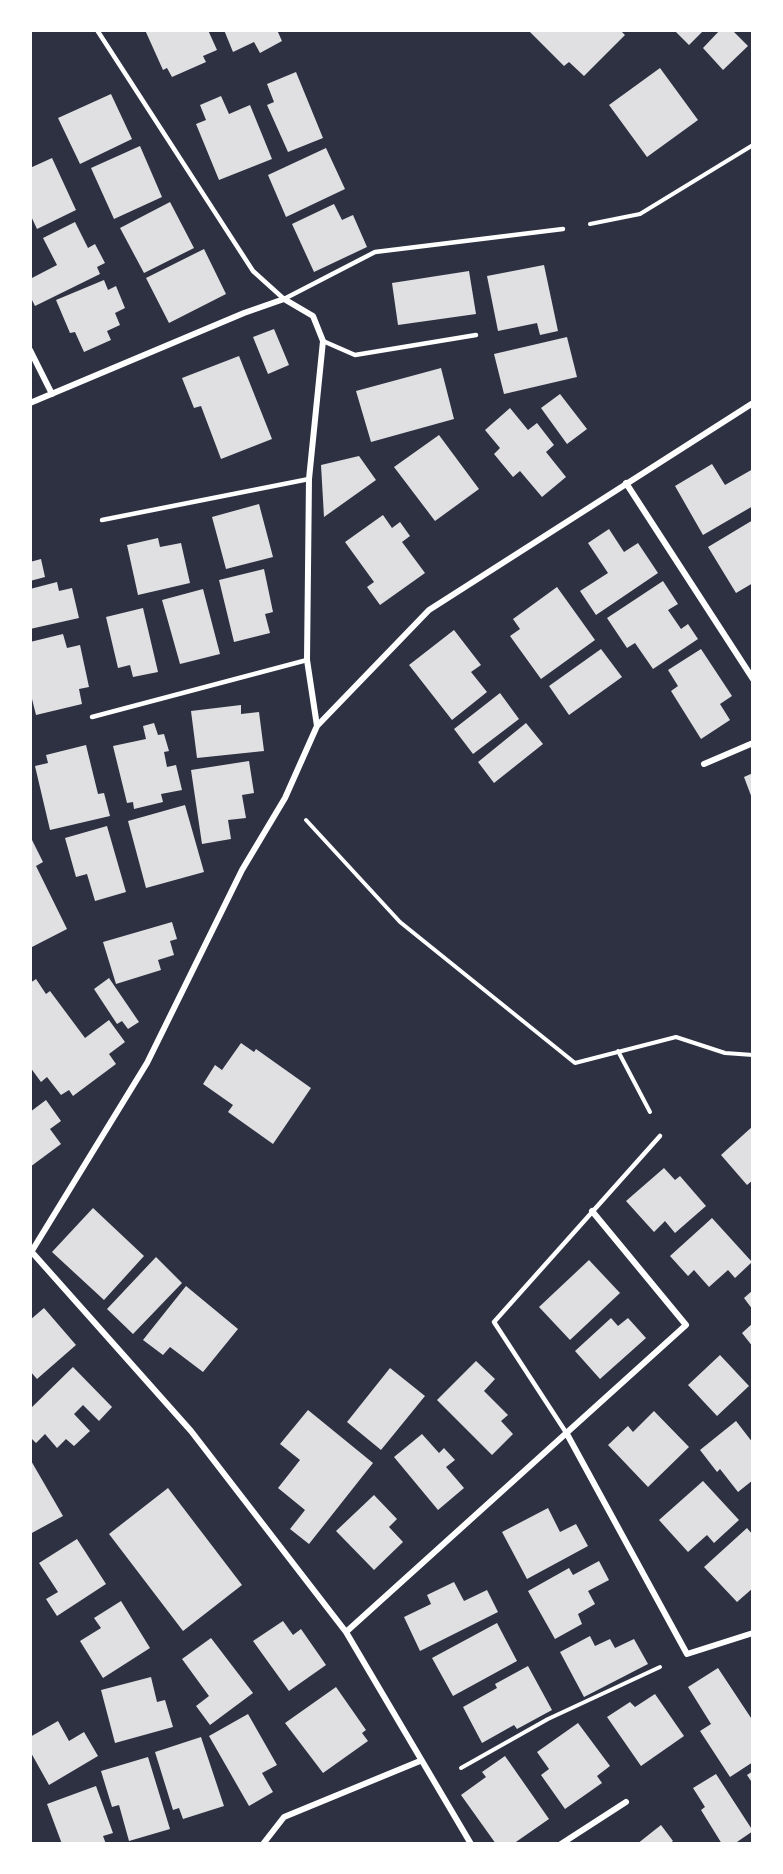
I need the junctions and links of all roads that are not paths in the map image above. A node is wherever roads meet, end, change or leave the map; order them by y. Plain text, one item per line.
1 (98, 30) edge
2 (563, 229) road end
3 (284, 299) junction
4 (476, 335) dead end
5 (323, 341) junction
6 (30, 350) edge
7 (52, 394) junction
8 (30, 403) edge
9 (753, 403) edge
10 (309, 479) junction
11 (626, 483) junction
12 (102, 520) dead end
13 (307, 660) junction
14 (753, 679) edge
15 (92, 717) dead end
16 (317, 726) junction
17 (753, 743) edge
18 (704, 764) dead end
19 (660, 1136) road end
20 (592, 1211) junction
21 (31, 1252) edge
22 (567, 1434) junction
23 (346, 1632) junction
24 (753, 1633) edge
25 (420, 1761) junction
26 (626, 1802) dead end
27 (263, 1844) edge
28 (471, 1844) edge
29 (561, 1844) edge

1 - 3 lane
2 - 3 lane
3 - 5 street
3 - 7 street
4 - 5 lane
5 - 10 street
6 - 7 street
7 - 8 street
9 - 11 street
10 - 12 lane
10 - 13 street
11 - 14 street
11 - 16 street
13 - 15 lane
13 - 16 street
16 - 21 street
17 - 18 street
19 - 20 lane
20 - 22 lane
20 - 22 street
21 - 23 street
22 - 23 street
22 - 24 street
23 - 25 street
25 - 27 street
25 - 28 street
26 - 29 street

